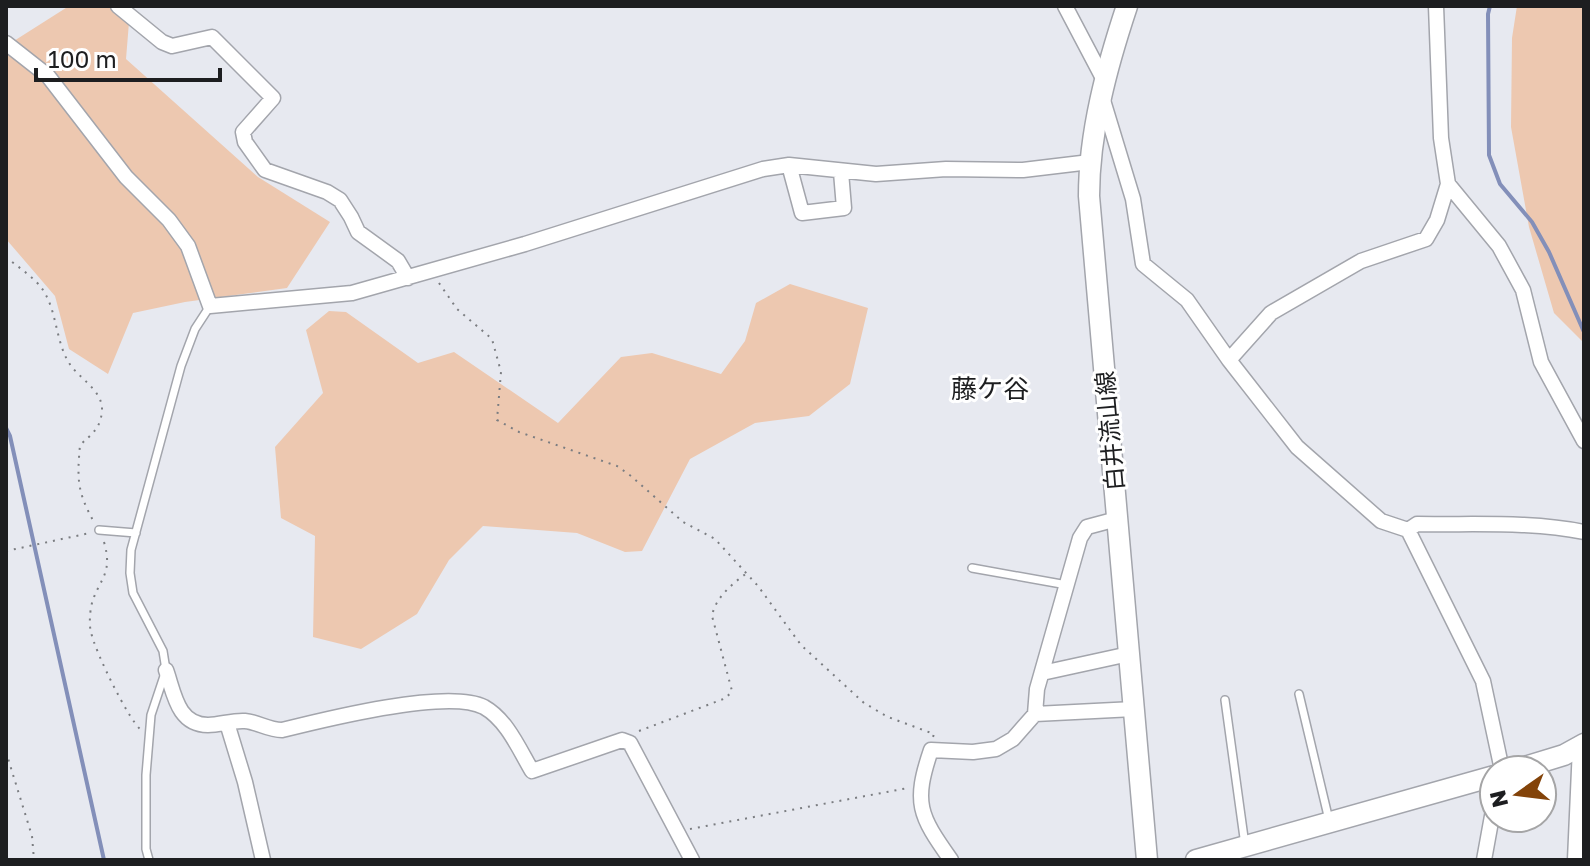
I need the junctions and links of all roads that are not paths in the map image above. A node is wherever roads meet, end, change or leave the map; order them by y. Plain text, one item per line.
1 (118, 6) edge
2 (1065, 6) edge
3 (1127, 6) edge
4 (1436, 6) edge
5 (6, 43) edge
6 (1103, 89) junction
7 (1090, 162) junction
8 (789, 165) junction
9 (841, 172) junction
10 (1448, 184) junction
11 (408, 278) junction
12 (210, 306) junction
13 (1229, 360) junction
14 (1584, 441) edge
15 (1117, 519) junction
16 (99, 530) road end
17 (1408, 530) junction
18 (1584, 532) edge
19 (136, 533) junction
20 (972, 568) dead end
21 (1067, 585) junction
22 (1129, 654) junction
23 (166, 670) junction
24 (1042, 673) junction
25 (1299, 694) dead end
26 (1225, 700) dead end
27 (1134, 709) junction
28 (1035, 714) junction
29 (227, 723) junction
30 (1582, 746) edge
31 (1499, 754) edge
32 (1558, 757) edge
33 (1478, 780) edge
34 (1330, 822) junction
35 (1489, 834) edge
36 (1245, 848) junction
37 (149, 860) edge
38 (263, 860) edge
39 (692, 860) edge
40 (951, 860) edge
41 (1147, 860) edge
42 (1196, 860) edge
43 (1484, 860) edge
44 (1575, 860) edge

1 - 11 street
2 - 6 street
3 - 6 main road, 白井流山線
4 - 10 street
5 - 12 street
6 - 7 main road, 白井流山線
6 - 13 street
7 - 9 street
7 - 15 main road, 白井流山線
8 - 9 street
8 - 9 street
8 - 11 street
10 - 13 street
10 - 14 street
11 - 12 street
12 - 19 lane
13 - 17 street
15 - 21 street
15 - 22 main road, 白井流山線
16 - 19 lane
17 - 18 street
17 - 31 street
19 - 23 lane
20 - 21 lane
21 - 24 street
22 - 24 street
22 - 27 main road, 白井流山線
23 - 29 street
23 - 37 lane
24 - 28 street
25 - 34 lane
26 - 36 lane
27 - 28 street
27 - 41 main road, 白井流山線
28 - 40 street
29 - 38 street
29 - 39 street
30 - 32 main road
30 - 44 street
33 - 34 main road
34 - 36 main road
35 - 43 street
36 - 42 main road

